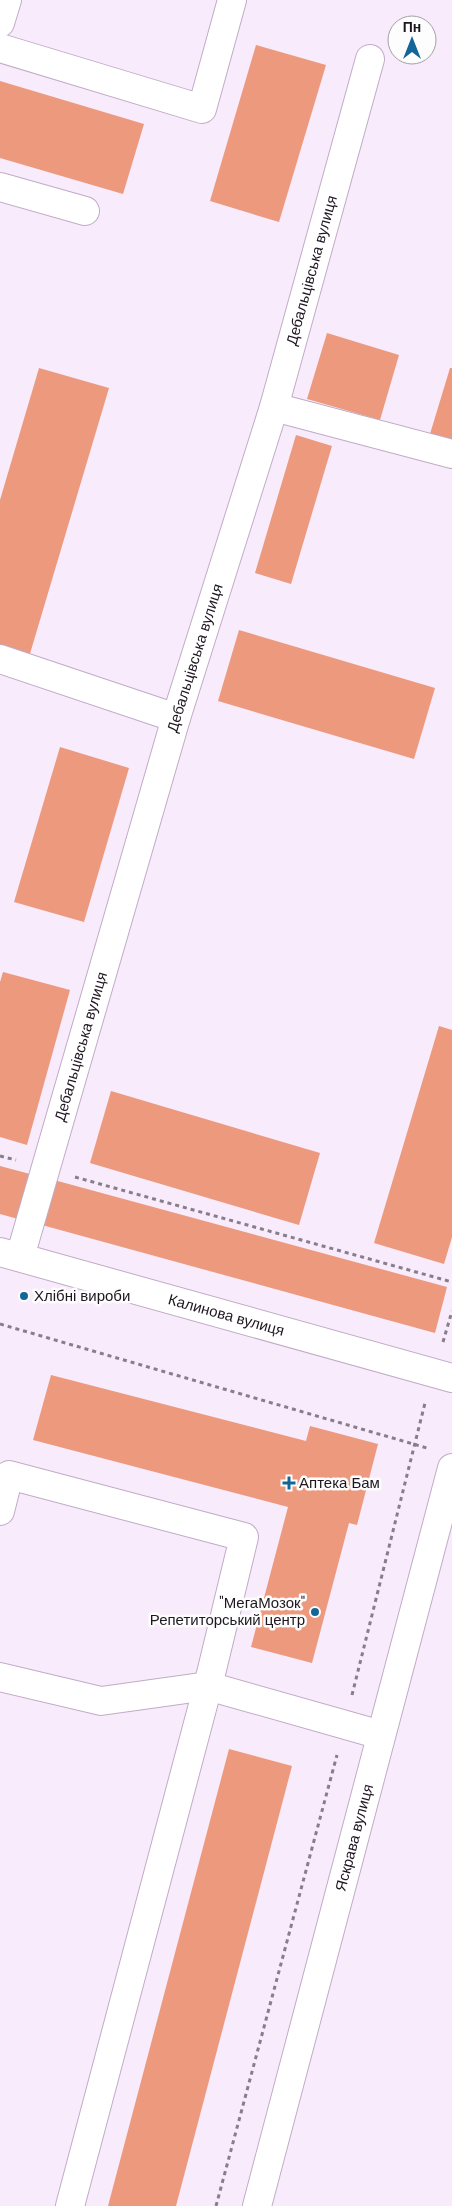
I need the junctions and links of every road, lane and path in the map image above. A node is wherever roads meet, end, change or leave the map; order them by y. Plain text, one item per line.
1 (7, 0) edge
2 (232, 0) edge
3 (0, 23) edge
4 (0, 48) edge
5 (370, 59) dead end
6 (0, 187) edge
7 (86, 211) dead end
8 (274, 407) junction
9 (452, 454) edge
10 (0, 659) edge
11 (176, 718) junction
12 (0, 1156) edge
13 (45, 1168) junction
14 (10, 1255) edge
15 (452, 1282) edge
16 (0, 1324) edge
17 (452, 1378) edge
18 (452, 1468) edge
19 (0, 1511) edge
20 (0, 1677) edge
21 (208, 1686) junction
22 (345, 1724) junction
23 (381, 1735) junction
24 (70, 2206) edge
25 (216, 2206) edge
26 (257, 2206) edge

1 - 3 street
2 - 4 street
5 - 8 street, Дебальцівська вулиця
6 - 7 street
8 - 9 street
8 - 11 street, Дебальцівська вулиця
10 - 11 street
11 - 13 street, Дебальцівська вулиця
12 - 13 path
13 - 14 street, Дебальцівська вулиця
13 - 15 path
14 - 17 street, Калинова вулиця
16 - 22 path
18 - 23 street, Яскрава вулиця
19 - 21 street
20 - 21 street
21 - 22 street
21 - 24 street
22 - 23 street
22 - 25 path
23 - 26 street, Яскрава вулиця

